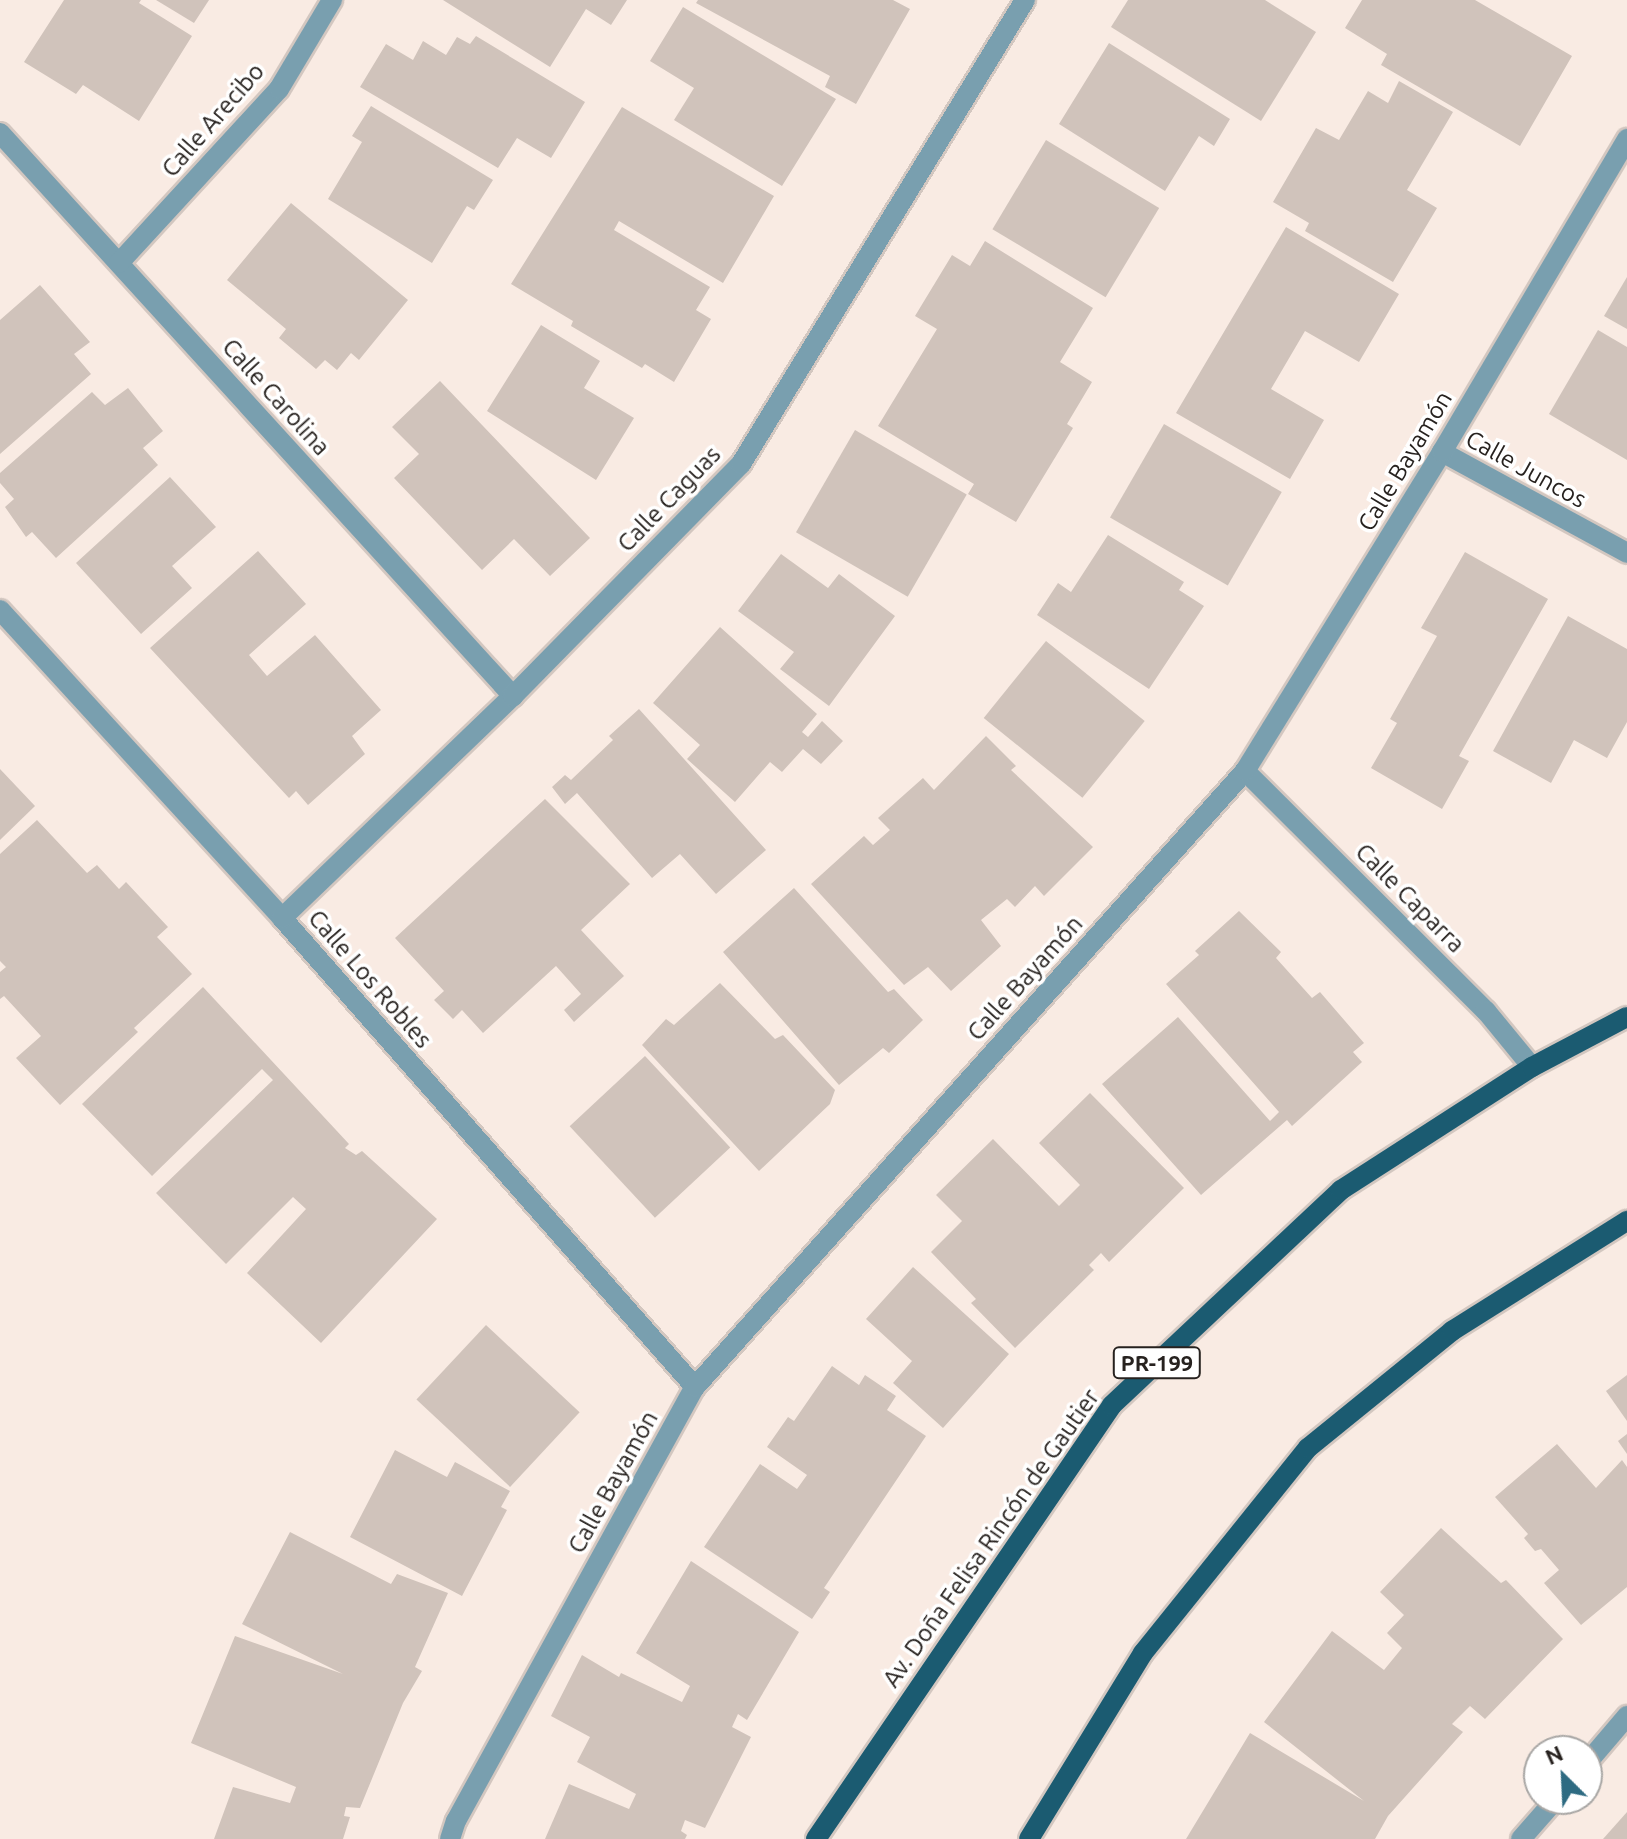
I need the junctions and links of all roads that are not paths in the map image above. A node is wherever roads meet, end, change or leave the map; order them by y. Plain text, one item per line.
1 (332, 0) edge
2 (1025, 0) edge
3 (0, 133) edge
4 (1627, 139) edge
5 (119, 263) junction
6 (1442, 452) junction
7 (1627, 553) edge
8 (0, 610) edge
9 (513, 696) junction
10 (1245, 771) junction
11 (282, 918) junction
12 (1627, 1017) edge
13 (1532, 1067) junction
14 (1627, 1221) edge
15 (695, 1387) junction
16 (1627, 1716) edge
17 (1603, 1744) edge
18 (1542, 1815) edge
19 (450, 1839) edge
20 (816, 1839) edge
21 (1029, 1839) edge
22 (1521, 1839) edge

1 - 5 street, Calle Arecibo
2 - 9 street, Calle Caguas
3 - 5 street, Calle Carolina
4 - 6 street, Calle Bayamón
5 - 9 street, Calle Carolina
6 - 7 street, Calle Juncos
6 - 10 street, Calle Bayamón
8 - 11 street, Calle Los Robles
9 - 11 street, Calle Caguas
10 - 13 street, Calle Caparra
10 - 15 street, Calle Bayamón
11 - 15 street, Calle Los Robles
12 - 13 main road, Av. Doña Felisa Rincón de Gautier / PR-199
13 - 20 main road, Av. Doña Felisa Rincón de Gautier / PR-199
14 - 21 main road
15 - 19 street, Calle Bayamón
16 - 17 street
18 - 22 street

